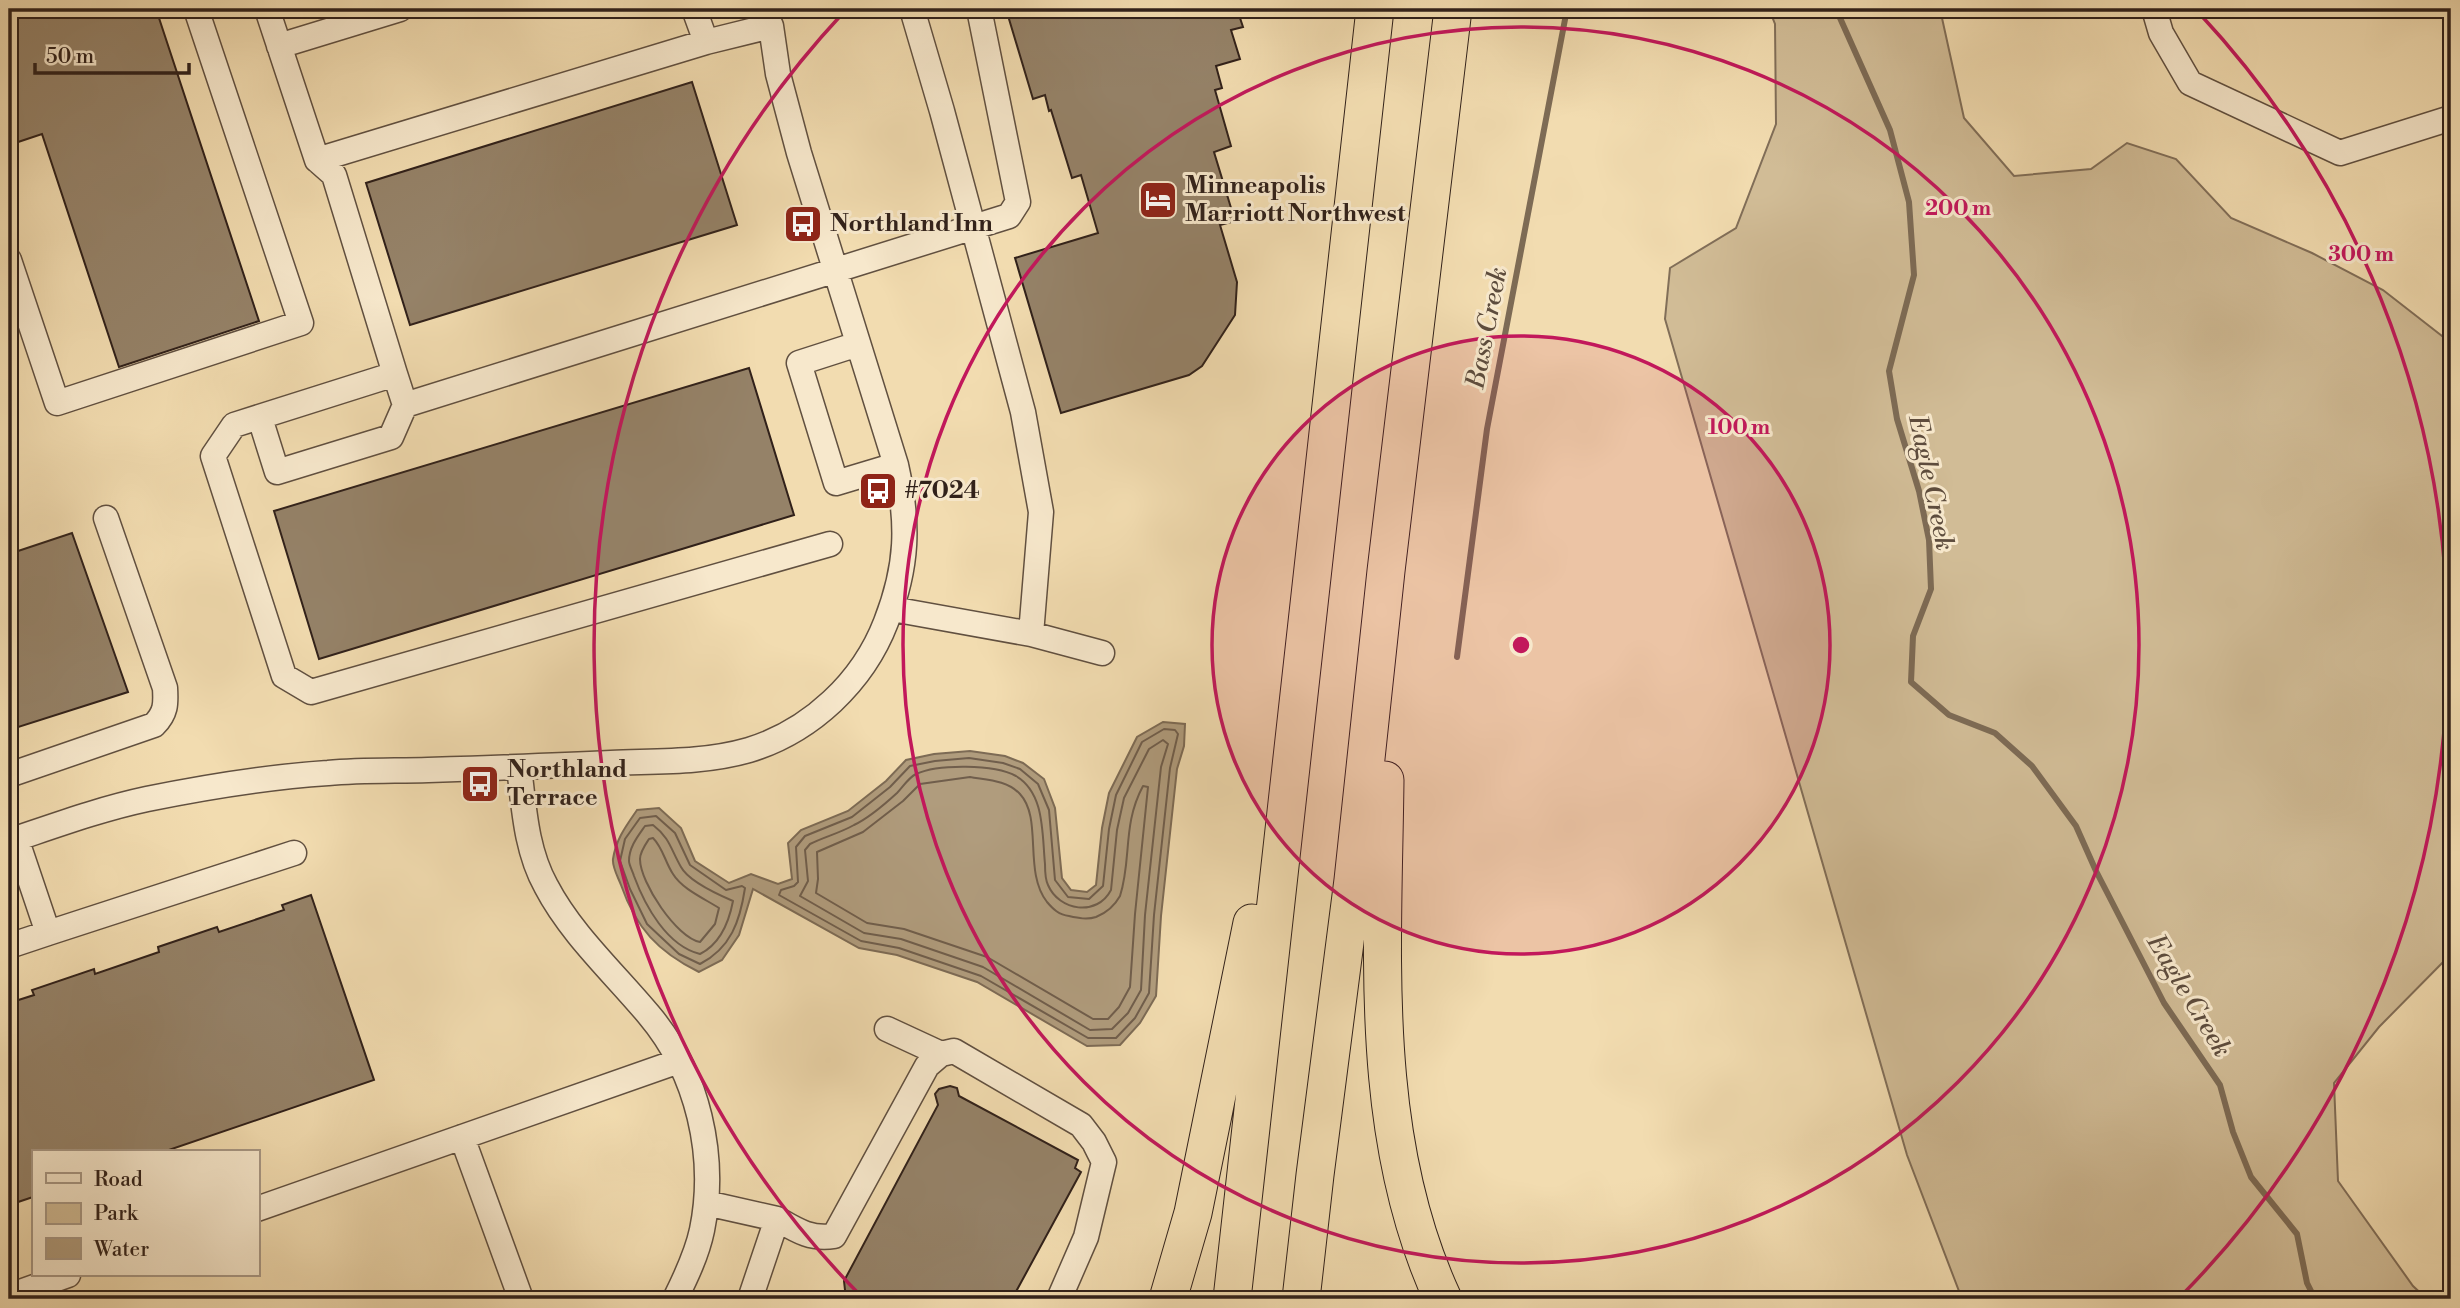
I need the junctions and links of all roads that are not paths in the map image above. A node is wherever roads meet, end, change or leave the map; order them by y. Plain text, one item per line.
1 (196, 9) edge
2 (267, 9) edge
3 (400, 9) edge
4 (694, 9) edge
5 (912, 9) edge
6 (979, 9) edge
7 (1375, 9) edge
8 (1453, 9) edge
9 (2154, 9) edge
10 (772, 14) edge
11 (706, 42) junction
12 (279, 46) junction
13 (2451, 118) edge
14 (317, 160) junction
15 (973, 226) junction
16 (9, 260) edge
17 (835, 270) junction
18 (858, 344) junction
19 (395, 374) junction
20 (405, 405) junction
21 (260, 418) junction
22 (896, 465) junction
23 (106, 518) dead end
24 (830, 544) dead end
25 (1386, 571) junction
26 (891, 609) junction
27 (1031, 634) junction
28 (1102, 653) dead end
29 (1300, 689) junction
30 (519, 767) junction
31 (9, 775) edge
32 (13, 839) edge
33 (294, 853) dead end
34 (48, 933) junction
35 (9, 946) edge
36 (887, 1029) dead end
37 (941, 1054) junction
38 (679, 1061) junction
39 (462, 1137) junction
40 (706, 1203) junction
41 (259, 1208) edge
42 (777, 1219) junction
43 (65, 1276) edge
44 (9, 1296) edge
45 (521, 1299) edge
46 (675, 1299) edge
47 (750, 1299) edge
48 (1059, 1299) edge
49 (1168, 1299) edge
50 (1232, 1299) edge
51 (1301, 1299) edge
52 (1443, 1299) edge

1 - 16 street
2 - 12 street
3 - 12 street
4 - 11 street
5 - 15 street
6 - 15 street
7 - 29 highway
8 - 25 highway
9 - 13 street
10 - 11 street
10 - 17 street
11 - 14 street
12 - 14 street
14 - 19 street
15 - 17 street
15 - 27 street
17 - 18 street
17 - 20 street
18 - 22 street
18 - 22 street
19 - 20 street
19 - 21 street
20 - 21 street
21 - 24 street
22 - 26 street
23 - 31 street
25 - 51 highway
25 - 52 highway
26 - 27 street
26 - 30 street
27 - 28 street
29 - 49 highway
29 - 50 highway
30 - 32 street
30 - 38 street
32 - 34 street
33 - 34 street
34 - 35 street
36 - 37 street
37 - 42 street
37 - 48 street
38 - 39 street
38 - 40 street
39 - 41 street
39 - 45 street
40 - 42 street
40 - 46 street
42 - 47 street
43 - 44 street

